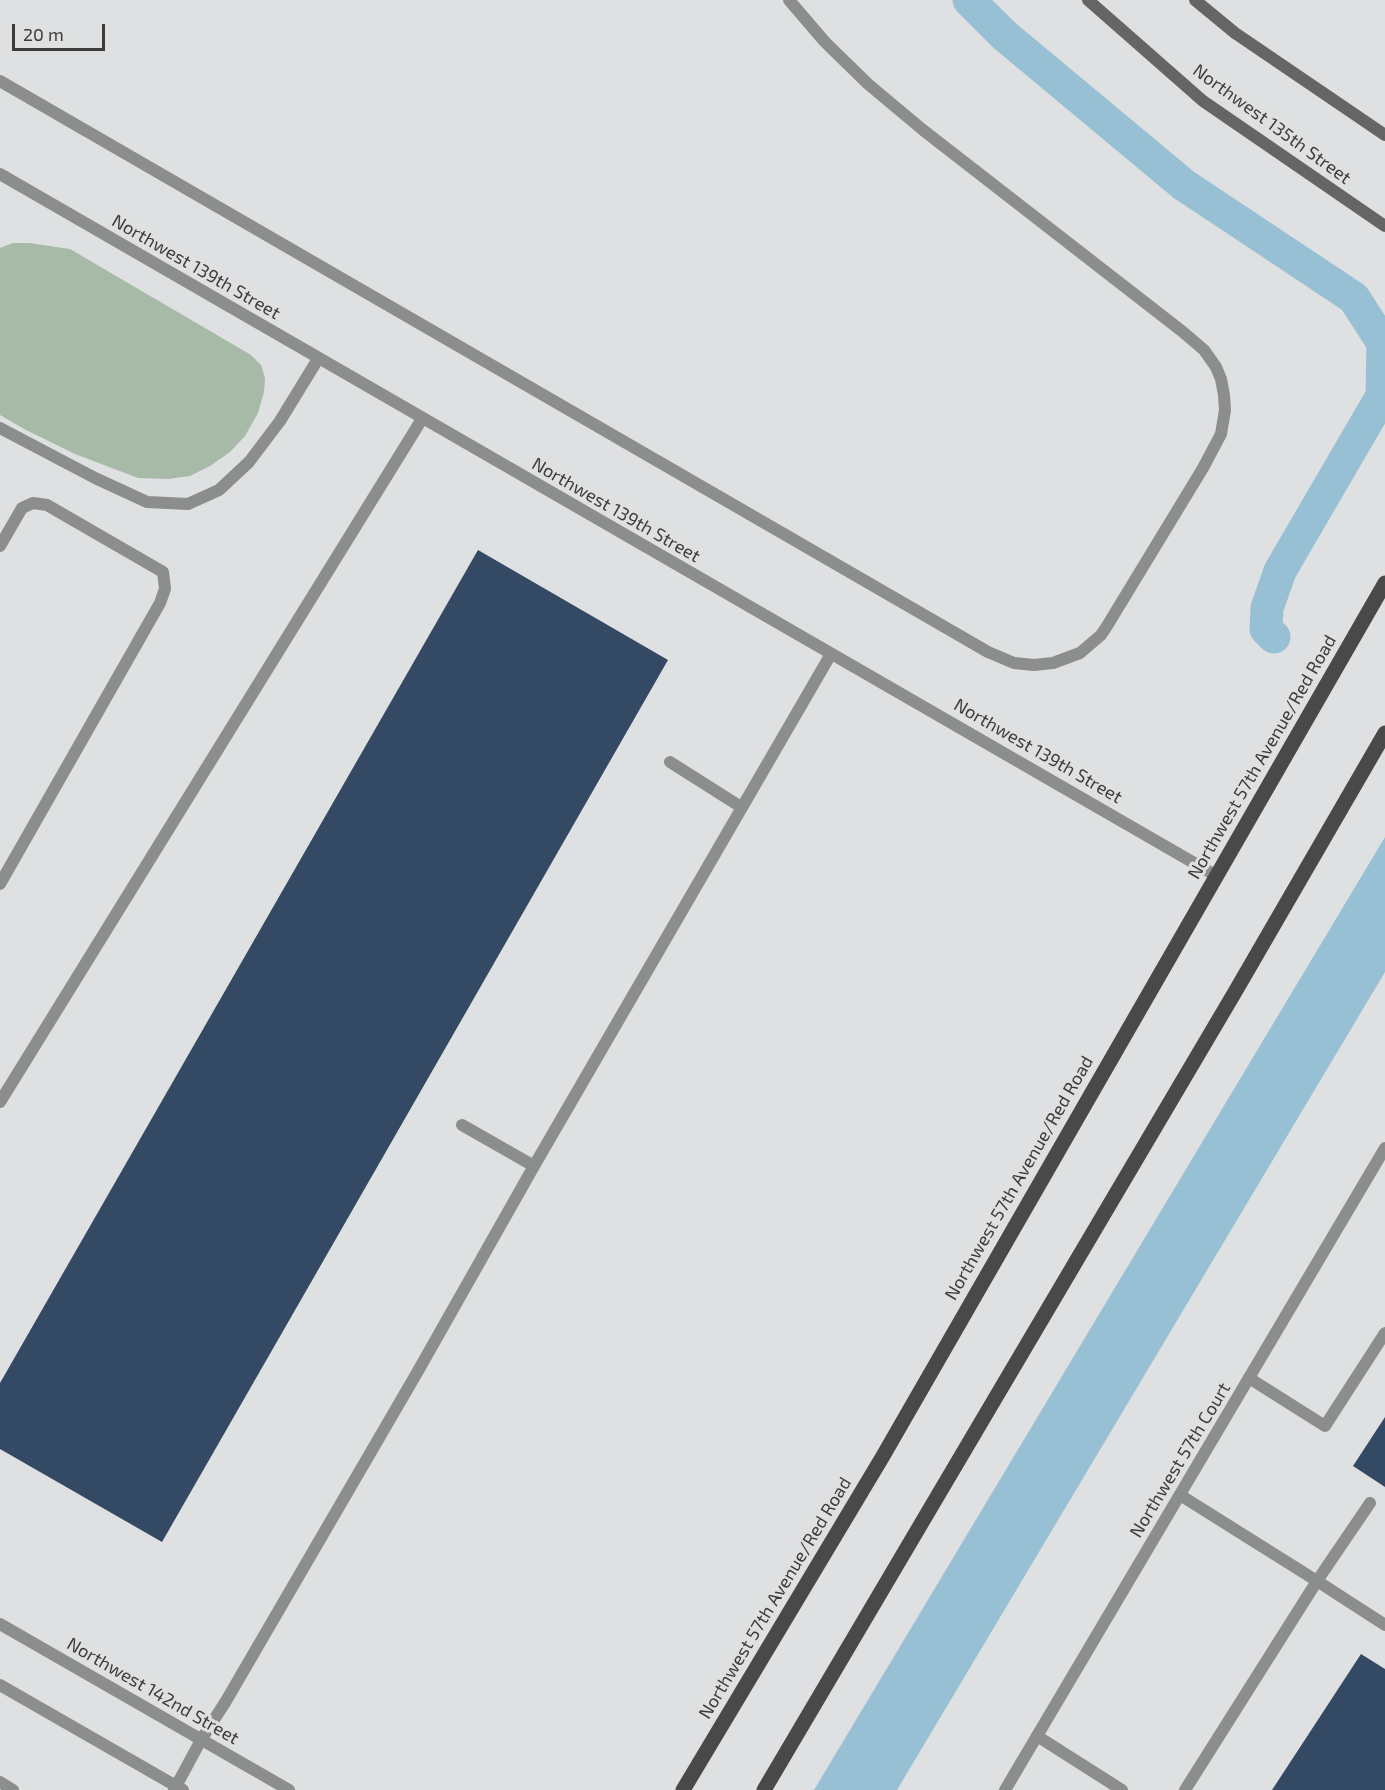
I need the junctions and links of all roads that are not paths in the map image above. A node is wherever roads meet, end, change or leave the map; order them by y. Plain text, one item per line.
1 (789, 0) edge
2 (1088, 0) edge
3 (1195, 0) edge
4 (0, 81) edge
5 (1385, 135) edge
6 (2, 179) edge
7 (1385, 226) edge
8 (318, 358) junction
9 (422, 419) junction
10 (0, 428) edge
11 (0, 546) edge
12 (1385, 583) edge
13 (831, 654) junction
14 (1385, 733) edge
15 (670, 762) dead end
16 (741, 807) junction
17 (1215, 875) junction
18 (0, 884) edge
19 (0, 1102) edge
20 (462, 1125) dead end
21 (1385, 1148) edge
22 (534, 1166) junction
23 (1385, 1333) edge
24 (1249, 1378) junction
25 (1180, 1495) junction
26 (1370, 1503) dead end
27 (1317, 1581) junction
28 (0, 1624) edge
29 (1385, 1625) edge
30 (0, 1685) edge
31 (1037, 1736) junction
32 (201, 1740) junction
33 (0, 1782) edge
34 (178, 1789) edge
35 (14, 1790) edge
36 (289, 1790) edge
37 (683, 1790) edge
38 (764, 1790) edge
39 (1005, 1790) edge
40 (1122, 1790) edge
41 (1185, 1790) edge

1 - 4 street
2 - 7 main road, Northwest 135th Street
3 - 5 main road
6 - 8 street, Northwest 139th Street
8 - 9 street, Northwest 139th Street
8 - 10 street
9 - 13 street, Northwest 139th Street
9 - 19 street
11 - 18 street
12 - 17 main road, Northwest 57th Avenue/Red Road
13 - 16 street
13 - 17 street, Northwest 139th Street
14 - 38 main road
15 - 16 street
16 - 22 street
17 - 37 main road, Northwest 57th Avenue/Red Road
20 - 22 street
21 - 24 street, Northwest 57th Court
22 - 32 street
23 - 24 street
24 - 25 street, Northwest 57th Court
25 - 27 street
25 - 31 street, Northwest 57th Court
26 - 27 street
27 - 29 street
27 - 41 street
28 - 32 street, Northwest 142nd Street
30 - 34 street
31 - 39 street, Northwest 57th Court
31 - 40 street
32 - 34 street
32 - 36 street, Northwest 142nd Street
33 - 35 street

